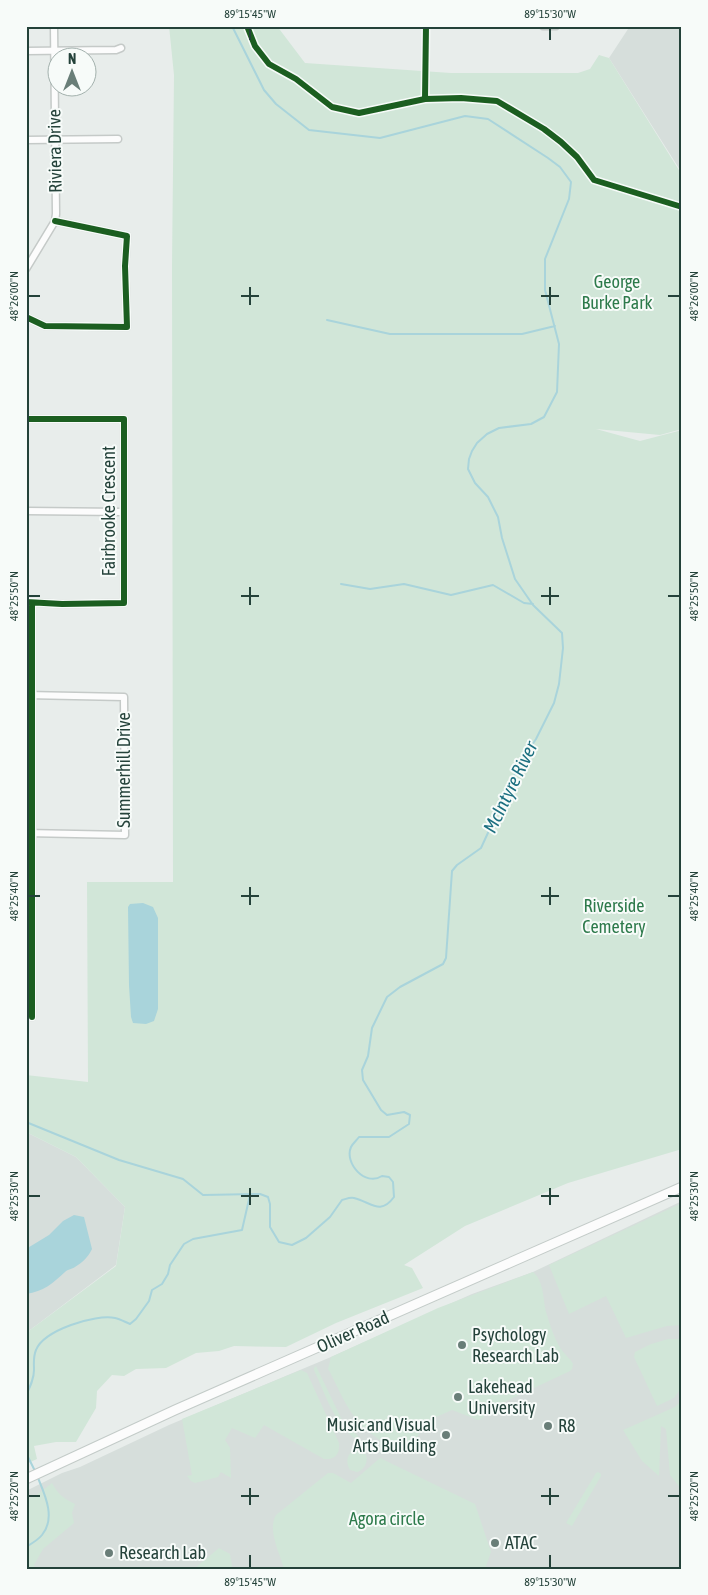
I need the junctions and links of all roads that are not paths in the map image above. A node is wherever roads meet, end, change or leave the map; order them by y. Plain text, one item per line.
1 (54, 26) edge
2 (544, 26) edge
3 (556, 26) edge
4 (53, 48) edge
5 (121, 48) dead end
6 (98, 51) edge
7 (26, 52) edge
8 (48, 52) edge
9 (54, 98) edge
10 (26, 140) edge
11 (55, 140) junction
12 (118, 140) dead end
13 (55, 221) junction
14 (29, 259) edge
15 (26, 269) edge
16 (26, 317) edge
17 (26, 419) edge
18 (26, 511) edge
19 (124, 512) junction
20 (29, 603) edge
21 (29, 696) edge
22 (30, 833) edge
23 (29, 933) edge
24 (32, 1017) dead end
25 (682, 1187) edge
26 (26, 1479) edge

1 - 4 street, Riviera Drive
2 - 3 street
5 - 6 street
7 - 8 street
9 - 11 street, Riviera Drive
10 - 11 street
11 - 12 street
11 - 13 street, Riviera Drive
13 - 14 street
13 - 16 street
14 - 15 street
17 - 19 street, Fairbrooke Crescent
18 - 19 street
19 - 20 street, Fairbrooke Crescent
20 - 21 street
21 - 22 street
21 - 22 street, Summerhill Drive
22 - 23 street
23 - 24 street
25 - 26 main road, Oliver Road

